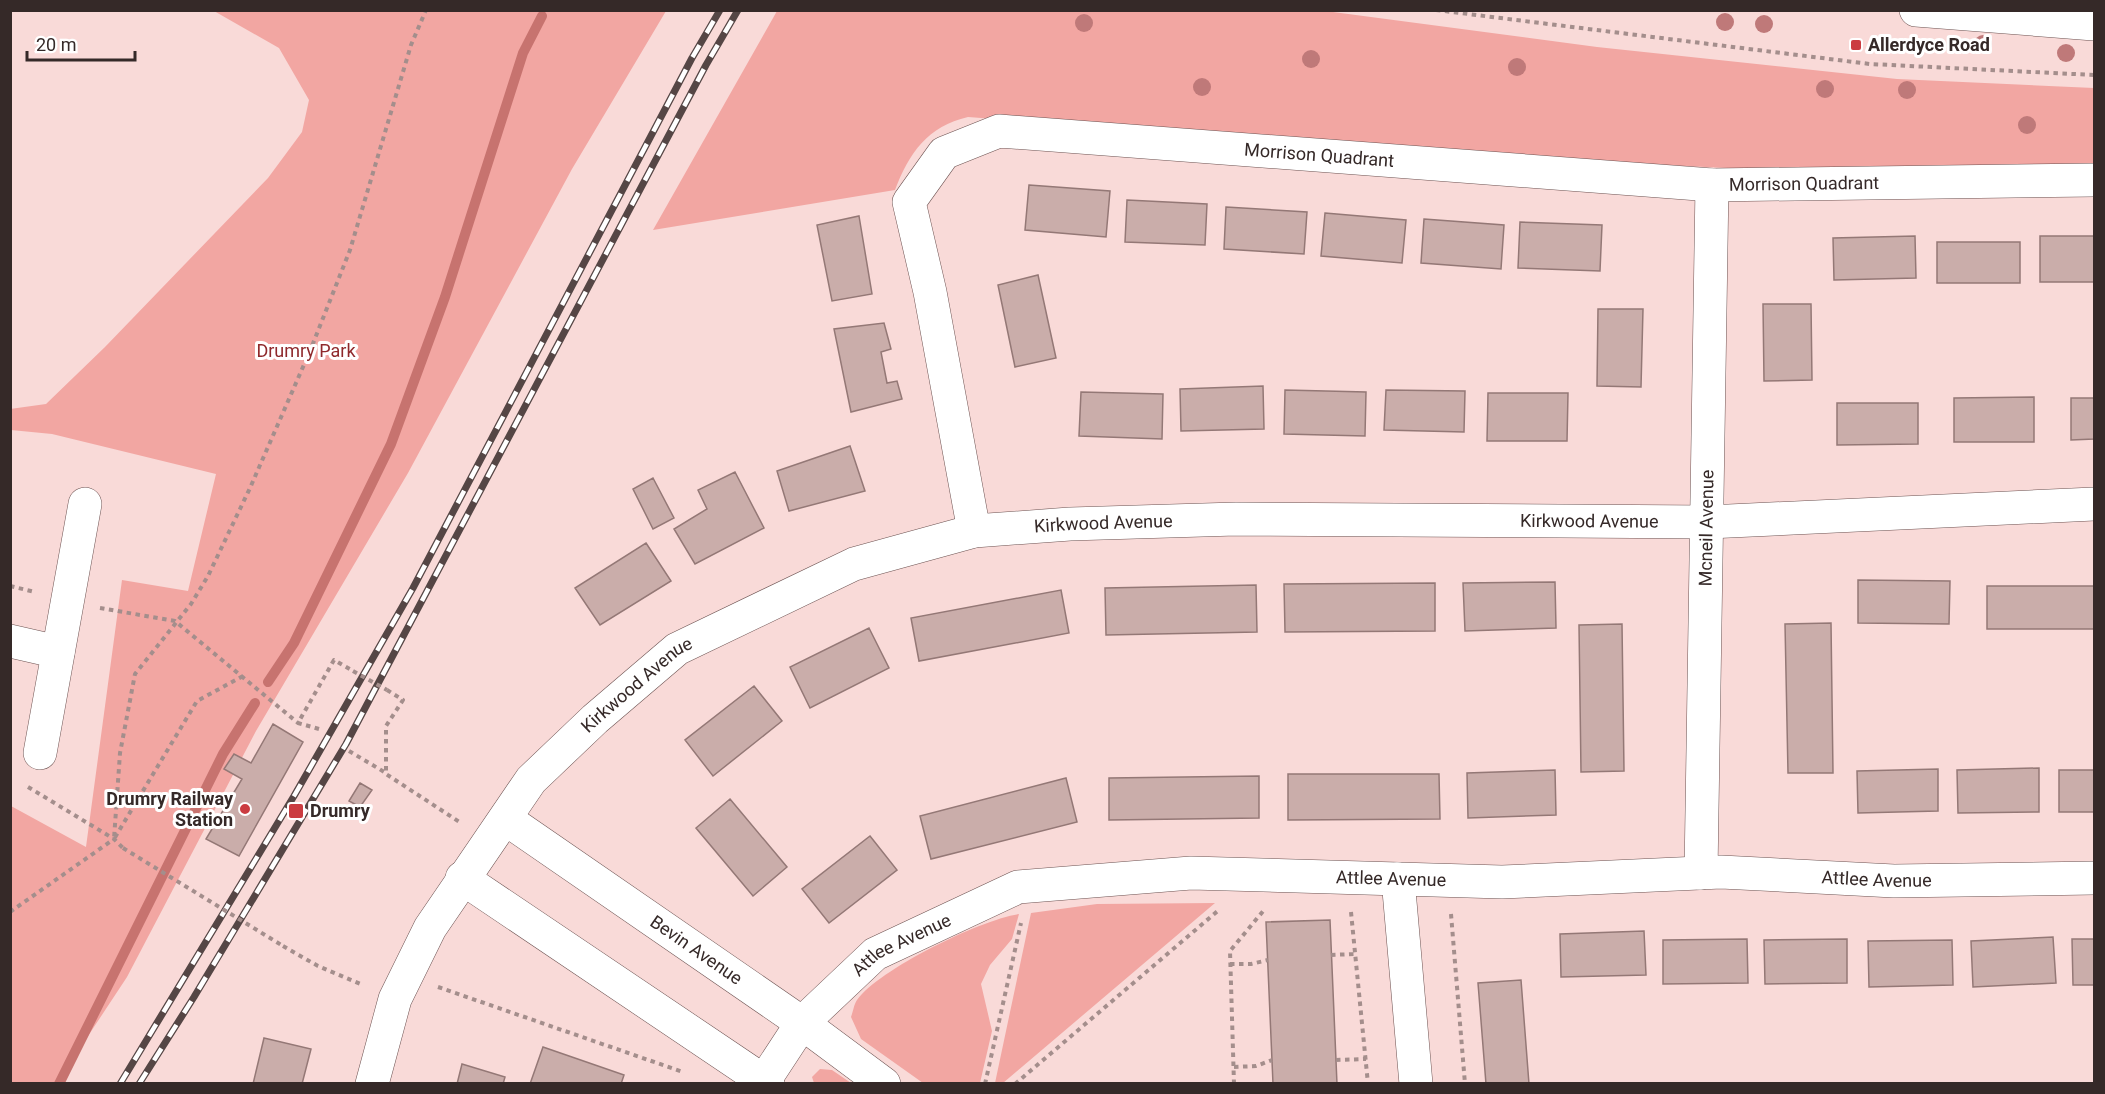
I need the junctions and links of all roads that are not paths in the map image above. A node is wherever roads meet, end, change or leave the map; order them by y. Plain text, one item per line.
1 (1916, 10) edge
2 (2094, 24) edge
3 (2094, 180) edge
4 (1712, 184) junction
5 (85, 504) dead end
6 (2094, 504) edge
7 (1708, 522) junction
8 (974, 531) junction
9 (10, 641) edge
10 (58, 652) junction
11 (40, 753) dead end
12 (498, 831) junction
13 (1701, 873) junction
14 (462, 878) junction
15 (2094, 878) edge
16 (1398, 879) junction
17 (802, 1023) junction
18 (764, 1082) edge
19 (372, 1083) edge
20 (884, 1083) edge
21 (1416, 1083) edge

1 - 2 street
3 - 4 street, Morrison Quadrant
4 - 7 street, Mcneil Avenue
4 - 8 street, Morrison Quadrant
5 - 10 street
6 - 7 street, Kirkwood Avenue
7 - 8 street, Kirkwood Avenue
7 - 13 street, Mcneil Avenue
8 - 12 street, Kirkwood Avenue
9 - 10 street
10 - 11 street
12 - 14 street, Kirkwood Avenue
12 - 17 street, Bevin Avenue
13 - 15 street, Attlee Avenue
13 - 16 street, Attlee Avenue
14 - 18 street
14 - 19 street, Kirkwood Avenue
16 - 17 street, Attlee Avenue
16 - 21 street
17 - 18 street, Attlee Avenue
17 - 20 street, Bevin Avenue

